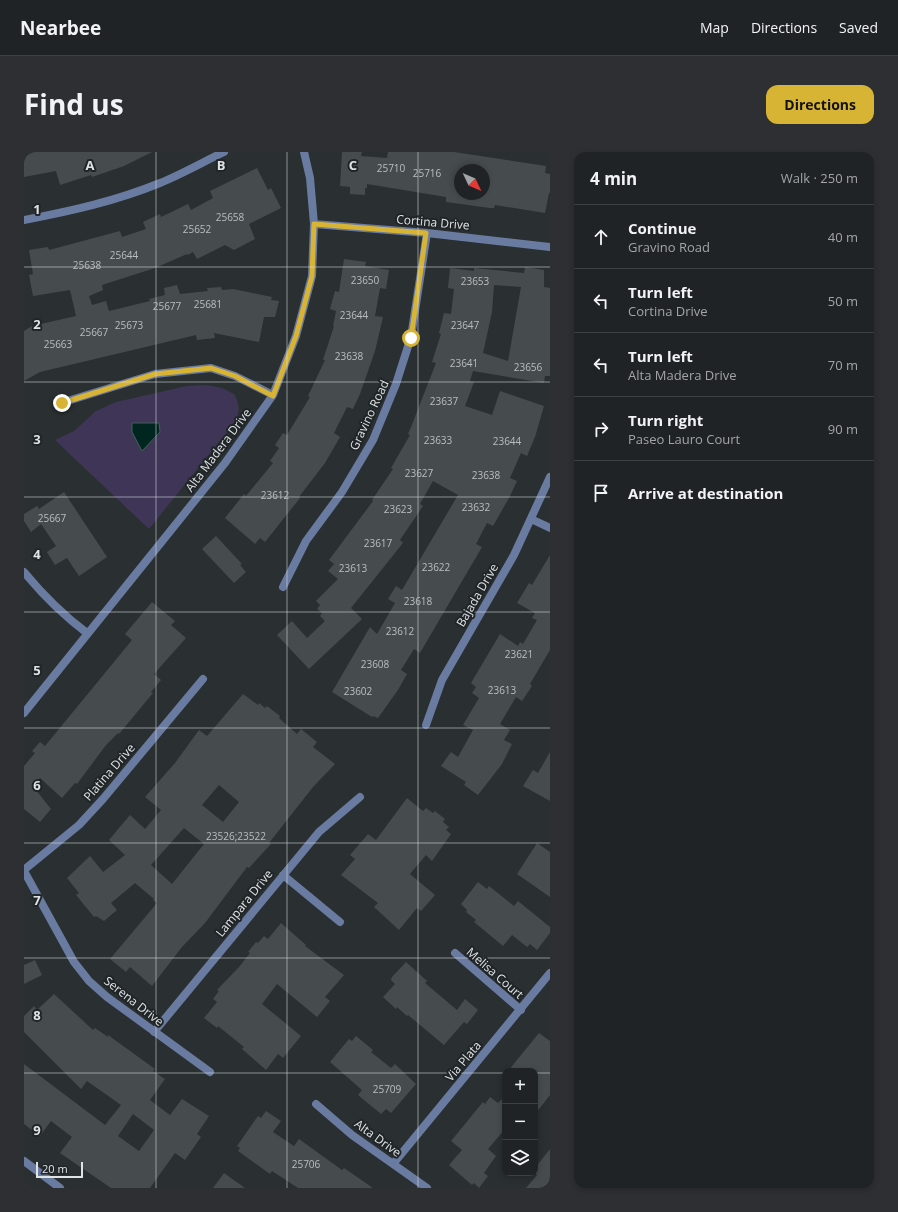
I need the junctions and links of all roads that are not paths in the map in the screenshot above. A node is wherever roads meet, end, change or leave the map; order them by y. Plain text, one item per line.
1 (224, 152) edge
2 (304, 152) edge
3 (24, 220) edge
4 (314, 224) junction
5 (426, 233) junction
6 (550, 247) edge
7 (273, 396) junction
8 (62, 403) dead end
9 (550, 477) edge
10 (531, 519) junction
11 (550, 528) edge
12 (24, 572) edge
13 (283, 587) dead end
14 (87, 634) junction
15 (203, 679) dead end
16 (24, 713) edge
17 (426, 725) dead end
18 (360, 797) dead end
19 (24, 870) edge
20 (283, 875) junction
21 (340, 922) dead end
22 (454, 953) dead end
23 (550, 973) edge
24 (521, 1010) junction
25 (154, 1032) junction
26 (210, 1072) dead end
27 (316, 1104) dead end
28 (24, 1161) edge
29 (393, 1164) junction
30 (60, 1188) edge
31 (427, 1188) edge

1 - 3 street
2 - 4 street, Alta Madera Drive
4 - 5 street, Cortina Drive
4 - 7 street, Alta Madera Drive
5 - 6 street, Cortina Drive
5 - 13 street, Gravino Road
7 - 8 street
7 - 14 street, Alta Madera Drive
9 - 10 street, Bajada Drive
10 - 11 street
10 - 17 street, Bajada Drive
12 - 14 street
14 - 16 street, Alta Madera Drive
15 - 19 street, Platina Drive
18 - 20 street, Lampara Drive
19 - 25 street, Serena Drive
20 - 21 street
20 - 25 street, Lampara Drive
22 - 24 street, Melisa Court
23 - 24 street, Via Plata
24 - 29 street, Via Plata
25 - 26 street, Serena Drive
27 - 29 street, Alta Drive
28 - 30 street
29 - 31 street, Alta Drive

